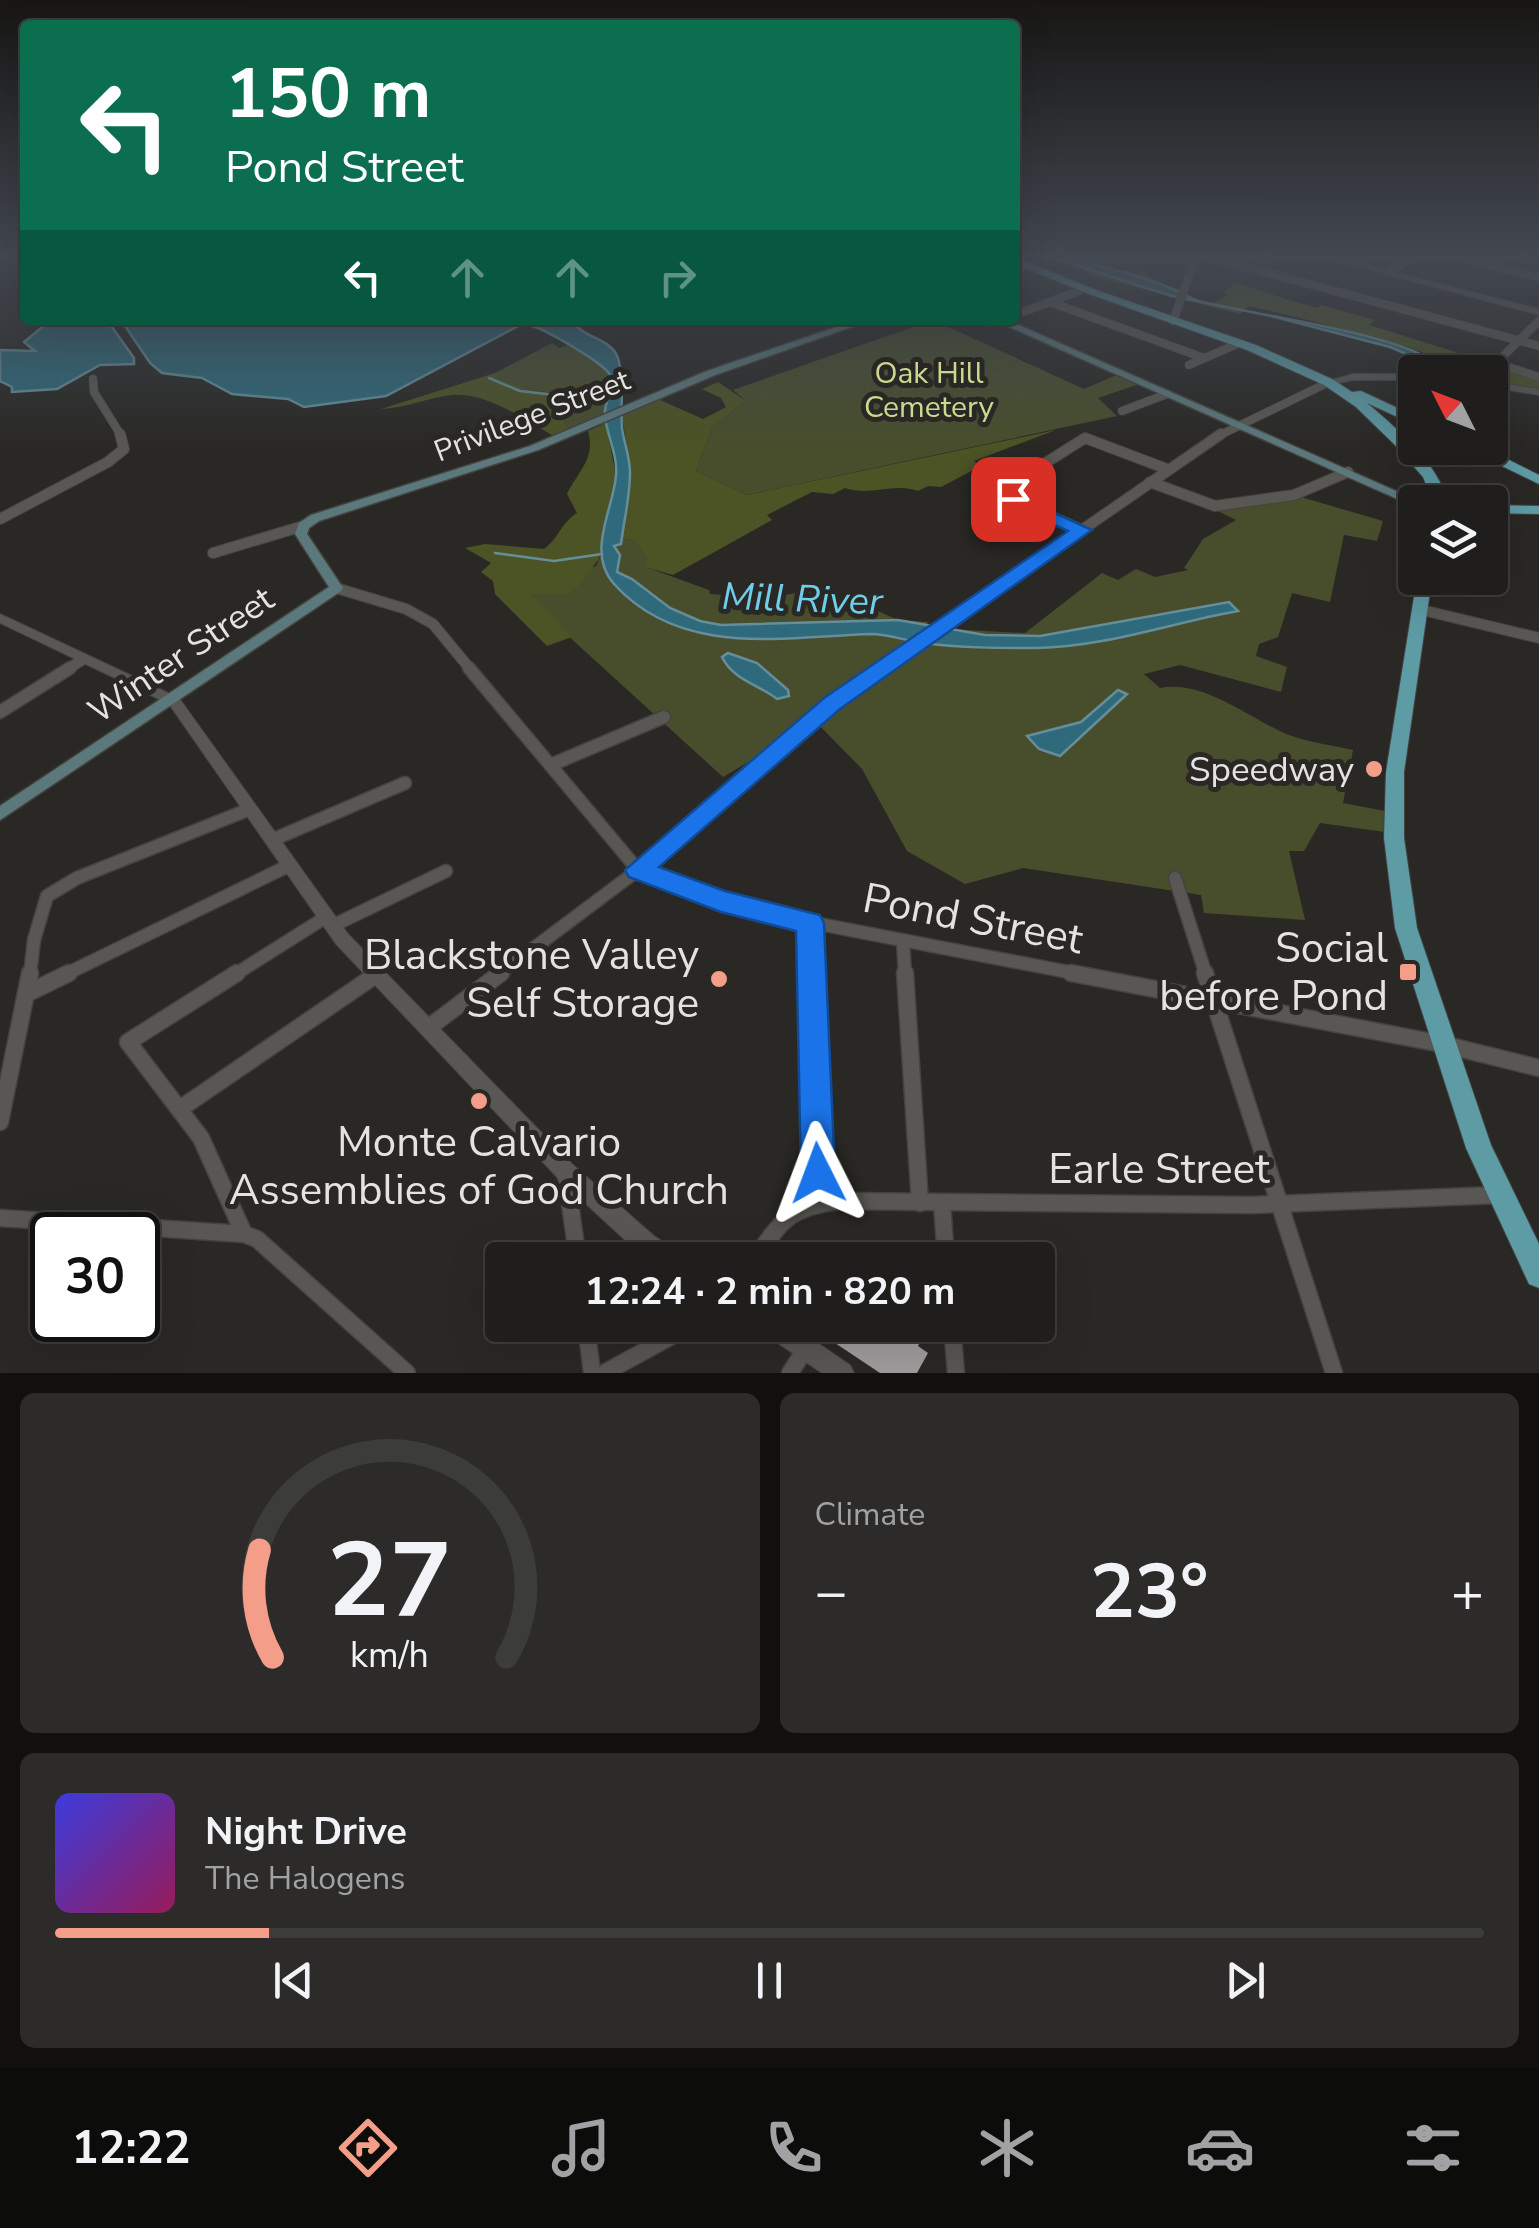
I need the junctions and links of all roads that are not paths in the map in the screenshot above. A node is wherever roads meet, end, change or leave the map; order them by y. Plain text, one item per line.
1 (1102, 321) edge
2 (1173, 321) edge
3 (1445, 321) edge
4 (1539, 321) edge
5 (850, 325) edge
6 (1010, 325) edge
7 (1518, 341) junction
8 (1237, 344) junction
9 (1539, 346) edge
10 (1204, 358) junction
11 (1189, 365) dead end
12 (1539, 376) edge
13 (1398, 377) edge
14 (93, 379) dead end
15 (1328, 382) junction
16 (1508, 387) edge
17 (1539, 392) edge
18 (1168, 394) junction
19 (1366, 410) junction
20 (1122, 411) dead end
21 (1393, 411) junction
22 (1398, 413) edge
23 (1240, 426) junction
24 (1508, 464) edge
25 (1167, 469) junction
26 (1348, 472) junction
27 (1539, 480) edge
28 (1150, 482) junction
29 (1435, 485) edge
30 (1398, 494) edge
31 (1508, 510) edge
32 (1539, 510) edge
33 (0, 519) edge
34 (303, 526) junction
35 (1082, 530) junction
36 (213, 553) dead end
37 (336, 588) junction
38 (1421, 595) edge
39 (1418, 609) junction
40 (3, 623) edge
41 (1539, 638) edge
42 (84, 659) junction
43 (169, 697) junction
44 (0, 712) edge
45 (664, 717) dead end
46 (552, 764) junction
47 (405, 783) dead end
48 (250, 809) junction
49 (0, 814) edge
50 (272, 840) junction
51 (290, 865) junction
52 (638, 870) junction
53 (446, 871) dead end
54 (1175, 878) dead end
55 (329, 922) junction
56 (810, 923) junction
57 (903, 941) junction
58 (378, 974) junction
59 (28, 993) junction
60 (1214, 1001) junction
61 (428, 1028) junction
62 (1442, 1044) junction
63 (1539, 1068) edge
64 (181, 1108) junction
65 (0, 1122) edge
66 (565, 1172) junction
67 (1498, 1195) junction
68 (920, 1203) junction
69 (942, 1203) junction
70 (819, 1204) junction
71 (1278, 1205) junction
72 (0, 1218) edge
73 (244, 1234) junction
74 (575, 1242) edge
75 (644, 1242) edge
76 (766, 1242) edge
77 (945, 1242) edge
78 (1539, 1274) edge
79 (588, 1342) edge
80 (661, 1342) edge
81 (797, 1342) edge
82 (953, 1342) edge
83 (806, 1348) junction
84 (407, 1373) edge
85 (592, 1373) edge
86 (604, 1373) edge
87 (790, 1373) edge
88 (842, 1373) edge
89 (956, 1373) edge
90 (1334, 1373) edge

1 - 10 street
2 - 8 main road
3 - 7 street
4 - 7 street
5 - 34 main road, Privilege Street
6 - 18 main road
7 - 9 street
7 - 12 street
8 - 10 street
8 - 15 main road
10 - 11 street
13 - 15 street
14 - 33 street
15 - 19 main road
15 - 21 main road
15 - 23 street
16 - 17 street
18 - 20 street
18 - 23 main road
19 - 21 main road
19 - 29 main road
21 - 22 main road
23 - 25 street
23 - 26 main road
24 - 27 main road
25 - 28 street
25 - 35 street
26 - 28 street
26 - 30 main road
28 - 35 street
31 - 32 main road
34 - 36 street, Privilege Street
34 - 37 main road
35 - 52 street
37 - 43 main road, Winter Street
37 - 46 street
38 - 39 main road
39 - 41 street
39 - 62 main road
40 - 42 street
42 - 43 street
42 - 44 street
43 - 48 street
43 - 49 main road, Winter Street
45 - 46 street
46 - 52 street
47 - 50 street
48 - 50 street
48 - 59 street
50 - 51 street
51 - 55 street
51 - 59 street
52 - 56 street, Pond Street
52 - 61 street
53 - 55 street
54 - 60 street
55 - 58 street
55 - 64 street
56 - 57 street, Pond Street
56 - 70 street
57 - 60 street, Pond Street
57 - 68 street
58 - 61 street
58 - 64 street
59 - 65 street
60 - 62 street, Pond Street
60 - 71 street
61 - 66 street
62 - 63 street, Pond Street
62 - 67 main road
64 - 73 street
66 - 74 street
66 - 75 street
67 - 71 street, Earle Street
67 - 78 main road
68 - 69 street, Earle Street
68 - 70 street, Earle Street
69 - 71 street, Earle Street
69 - 77 street
70 - 76 street
71 - 90 street
72 - 73 street
73 - 84 street
79 - 85 street
80 - 86 street
81 - 83 street
82 - 89 street
83 - 87 street
83 - 88 street

